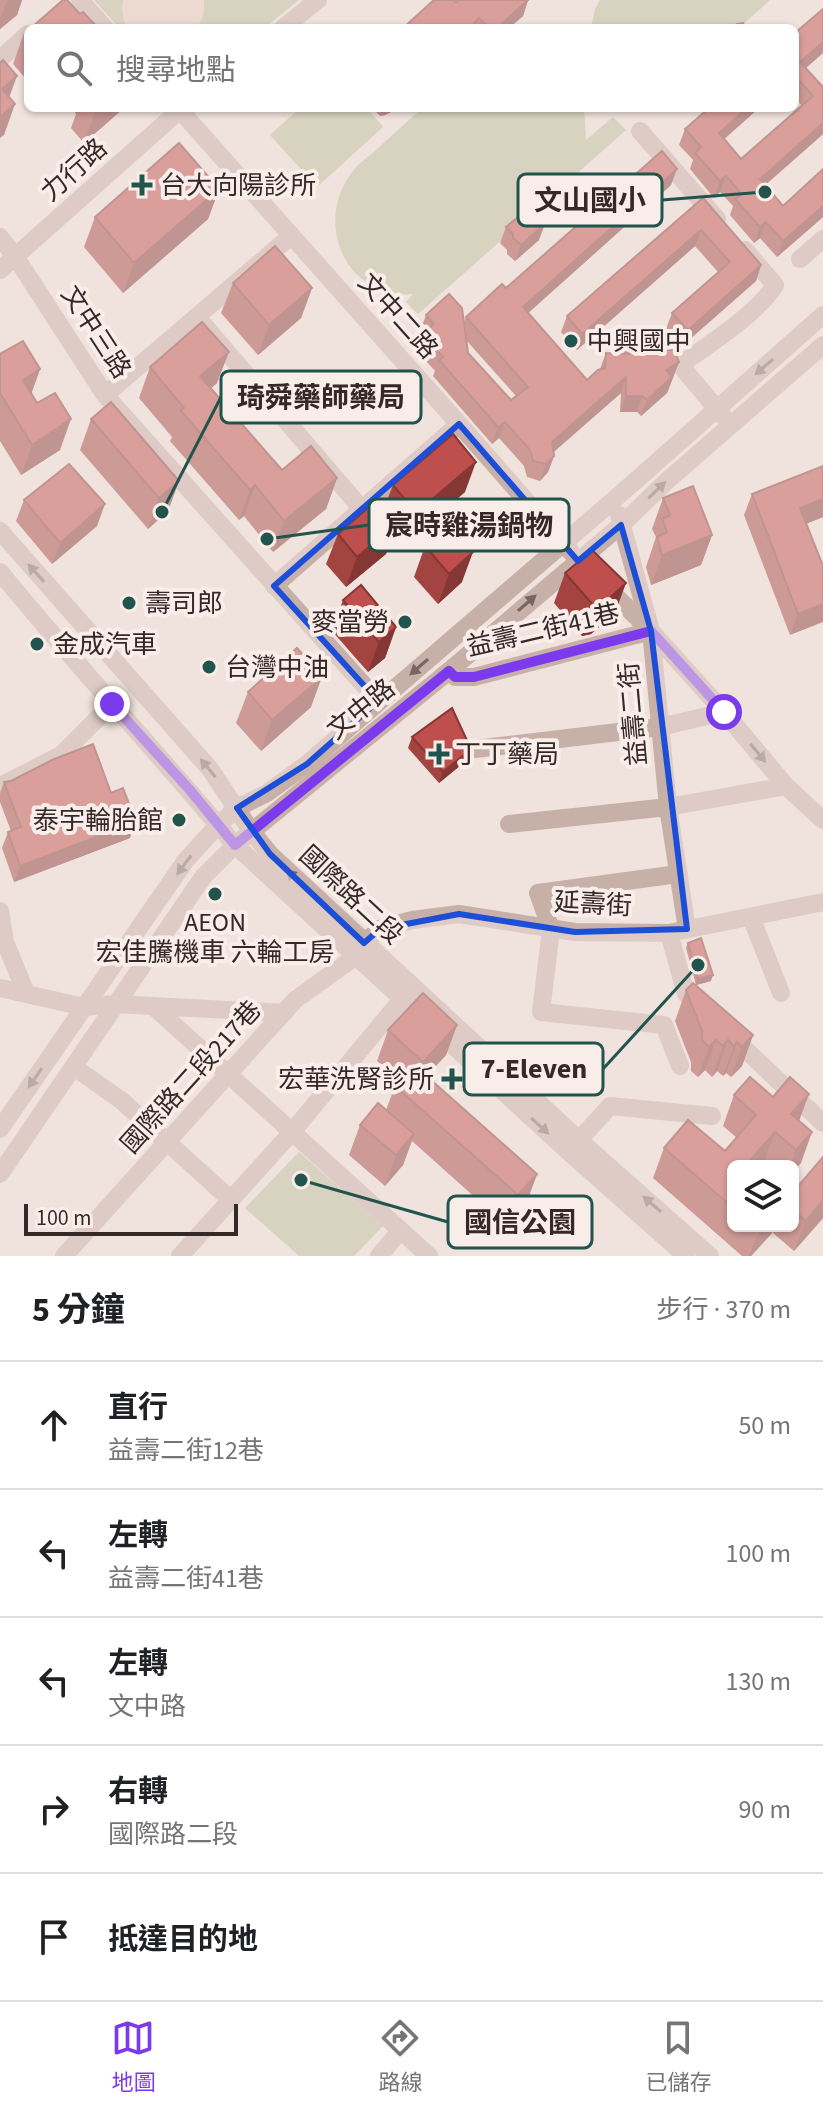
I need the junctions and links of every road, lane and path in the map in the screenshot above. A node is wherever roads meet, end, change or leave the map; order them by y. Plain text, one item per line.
1 (80, 0) edge
2 (318, 0) edge
3 (101, 24) edge
4 (288, 24) edge
5 (24, 38) edge
6 (0, 59) edge
7 (177, 112) edge
8 (183, 112) edge
9 (640, 131) dead end
10 (291, 236) junction
11 (0, 237) edge
12 (823, 239) edge
13 (15, 256) junction
14 (800, 259) dead end
15 (0, 270) edge
16 (823, 315) edge
17 (197, 317) junction
18 (823, 345) edge
19 (105, 395) junction
20 (717, 409) junction
21 (459, 424) junction
22 (731, 426) junction
23 (616, 498) junction
24 (361, 508) junction
25 (621, 525) junction
26 (0, 531) edge
27 (563, 543) junction
28 (578, 561) junction
29 (0, 572) edge
30 (274, 586) junction
31 (651, 631) junction
32 (449, 671) junction
33 (378, 701) junction
34 (112, 704) junction
35 (724, 712) junction
36 (660, 727) junction
37 (475, 749) dead end
38 (0, 786) edge
39 (786, 786) junction
40 (668, 807) junction
41 (237, 808) junction
42 (823, 820) edge
43 (509, 824) dead end
44 (218, 825) junction
45 (252, 832) junction
46 (235, 845) junction
47 (678, 874) junction
48 (823, 902) edge
49 (0, 911) edge
50 (751, 917) junction
51 (551, 929) junction
52 (678, 931) junction
53 (360, 950) junction
54 (0, 988) edge
55 (26, 993) junction
56 (407, 993) junction
57 (781, 993) dead end
58 (117, 1004) junction
59 (153, 1006) junction
60 (84, 1007) junction
61 (284, 1013) junction
62 (680, 1066) dead end
63 (74, 1067) junction
64 (228, 1075) junction
65 (712, 1116) dead end
66 (823, 1123) edge
67 (0, 1129) edge
68 (292, 1132) junction
69 (579, 1140) junction
70 (166, 1142) junction
71 (0, 1174) edge
72 (230, 1199) junction
73 (400, 1231) junction
74 (64, 1256) edge
75 (180, 1256) edge
76 (379, 1256) edge
77 (429, 1256) edge
78 (686, 1256) edge
79 (710, 1256) edge

1 - 3 street
2 - 4 street
5 - 6 street
7 - 13 street, 力行路
8 - 10 street, 文中二路
9 - 20 street
10 - 17 street
10 - 21 street, 文中二路
11 - 13 street, 文中三路
12 - 14 street
13 - 15 street, 力行路
13 - 19 street, 文中三路
16 -> 20 street, 文中路
17 - 19 street
17 - 24 street
18 - 22 street, 文中路
19 - 30 street, 文中三路
20 - 22 street
20 - 23 street, 文中路
21 - 24 street
21 - 27 street, 文中二路
25 -> 22 street, 文中路
23 - 25 street, 益壽二街
23 - 27 street, 文中路
24 - 30 street
25 - 28 street, 文中路
25 - 31 street, 益壽二街
41 -> 26 street, 國際路二段
27 - 28 street, 文中二路
27 -> 33 street, 文中路
28 - 31 street, 文中二路
32 -> 28 street, 文中路
29 - 34 street, 國際路二段
30 - 33 street, 文中三路
31 - 32 street, 益壽二街41巷
31 - 35 street, 文中二路
31 - 36 street, 益壽二街
32 - 45 street, 文中路
33 - 41 street, 文中路
34 - 38 street
34 - 44 street, 國際路二段
35 - 36 street
35 -> 39 street, 文中二路
36 - 37 street
36 - 40 street, 益壽二街
39 - 40 street
39 - 42 street, 文中二路
40 - 43 street
40 - 47 street, 益壽二街
41 - 44 street, 文中路
41 - 45 street, 國際路二段
44 - 46 street, 國際路二段
44 -> 60 street, 文中路
45 - 46 street, 文中路
53 -> 45 street, 國際路二段
46 - 53 street, 國際路二段
46 - 58 street, 文中路
47 - 51 street
47 - 52 street, 益壽二街
48 - 50 street, 延壽街
49 - 55 street
50 - 52 street, 延壽街
50 - 57 street
51 - 52 street, 延壽街
51 - 53 street, 延壽街
51 - 62 street
52 - 66 street, 益壽二街
53 - 56 street, 國際路二段
53 - 61 street, 國際路二段217巷
54 - 55 street
55 - 60 street
56 - 68 street
56 - 69 street, 國際路二段
56 -> 78 street, 國際路二段
58 - 59 street
58 - 60 street
58 - 63 street, 文中路
59 - 61 street
59 - 64 street
60 -> 67 street, 文中路
61 - 64 street, 國際路二段217巷
63 - 70 street
63 - 71 street, 文中路
64 - 68 street
64 - 70 street, 國際路二段217巷
65 - 69 street
68 - 72 street
68 - 73 street
79 -> 69 street, 國際路二段
70 - 72 street
70 - 74 street, 國際路二段217巷
72 - 75 street
73 - 76 street
73 - 77 street

